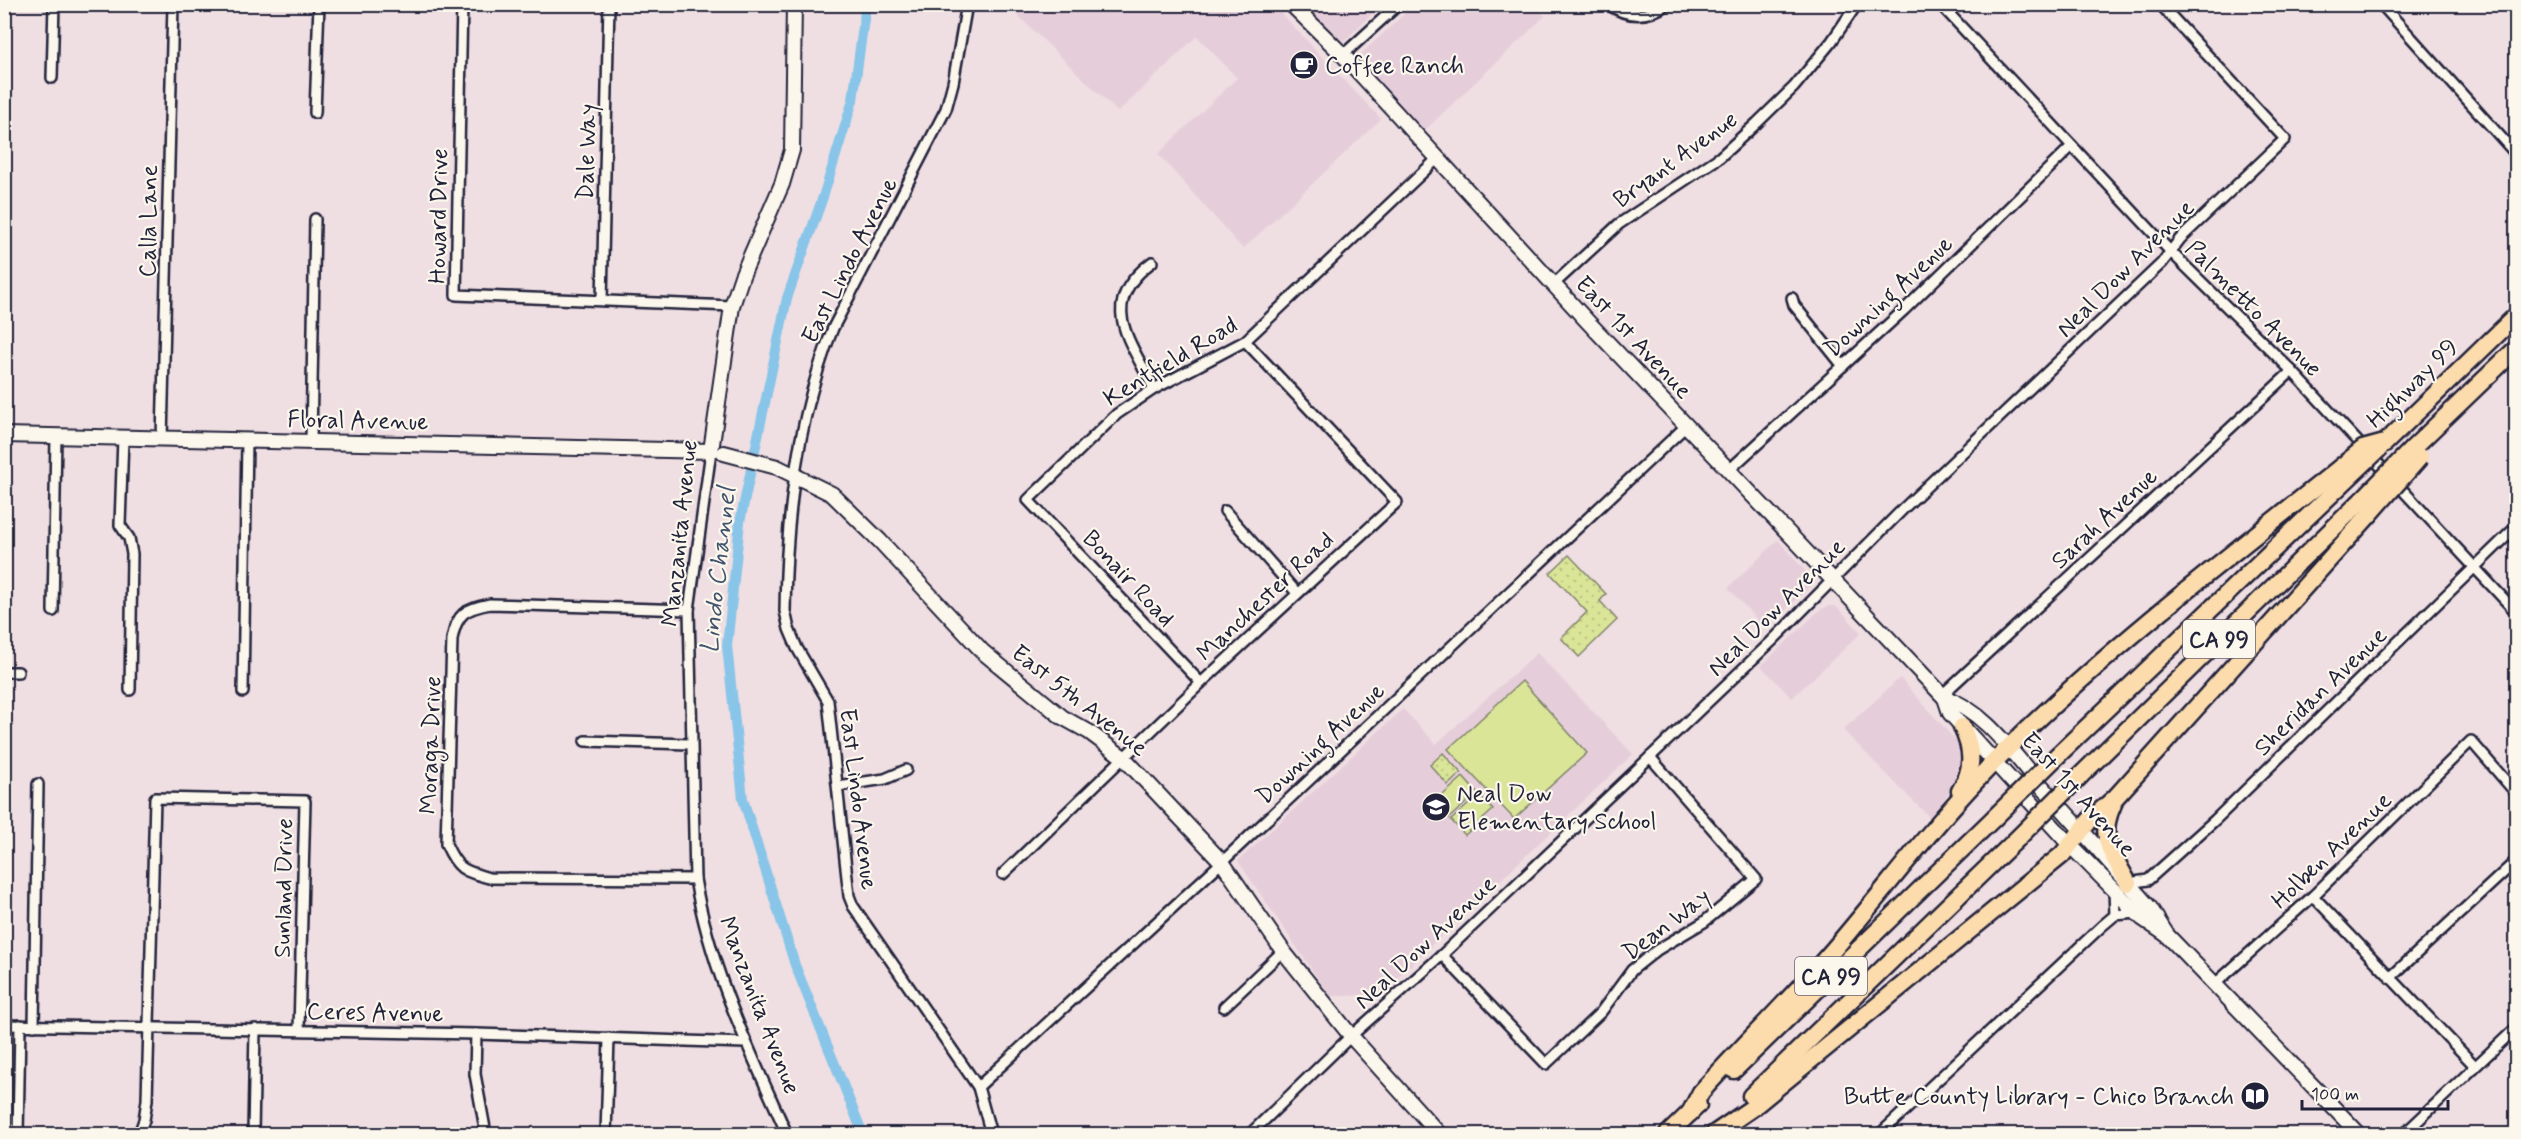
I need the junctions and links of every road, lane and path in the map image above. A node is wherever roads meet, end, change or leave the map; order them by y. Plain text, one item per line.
1 (54, 4) edge
2 (173, 4) edge
3 (319, 4) edge
4 (462, 4) edge
5 (609, 4) edge
6 (794, 4) edge
7 (966, 4) edge
8 (1291, 4) edge
9 (1399, 4) edge
10 (1608, 4) edge
11 (1666, 4) edge
12 (1857, 4) edge
13 (1940, 4) edge
14 (2160, 4) edge
15 (2380, 4) edge
16 (1343, 55) junction
17 (52, 78) dead end
18 (315, 113) dead end
19 (2072, 146) junction
20 (2517, 154) edge
21 (1438, 158) junction
22 (315, 219) dead end
23 (2170, 251) junction
24 (1152, 262) dead end
25 (1554, 284) junction
26 (1792, 298) dead end
27 (602, 300) junction
28 (732, 306) junction
29 (2517, 316) edge
30 (1245, 341) junction
31 (2517, 349) edge
32 (1843, 366) junction
33 (2292, 371) junction
34 (1154, 389) junction
35 (1686, 426) junction
36 (4, 435) edge
37 (56, 436) junction
38 (123, 438) junction
39 (162, 439) junction
40 (247, 440) junction
41 (311, 441) junction
42 (717, 452) junction
43 (1728, 471) junction
44 (794, 474) junction
45 (2336, 480) junction
46 (1028, 500) joint
47 (2364, 509) junction
48 (1224, 511) dead end
49 (2517, 527) edge
50 (2474, 568) junction
51 (1832, 580) junction
52 (1297, 592) junction
53 (689, 610) junction
54 (53, 611) dead end
55 (2517, 612) edge
56 (4, 672) edge
57 (18, 672) dead end
58 (1201, 683) junction
59 (130, 690) dead end
60 (243, 692) dead end
61 (1944, 696) junction
62 (1962, 727) junction
63 (585, 741) dead end
64 (690, 744) junction
65 (2008, 748) junction
66 (1650, 757) junction
67 (1124, 758) junction
68 (1994, 763) junction
69 (906, 770) dead end
70 (38, 784) dead end
71 (838, 786) junction
72 (2517, 793) edge
73 (2115, 798) junction
74 (1949, 808) junction
75 (2082, 831) junction
76 (2070, 844) junction
77 (2517, 861) edge
78 (1222, 862) junction
79 (1003, 874) dead end
80 (695, 879) junction
81 (2148, 880) junction
82 (2121, 886) junction
83 (2313, 896) junction
84 (2141, 907) junction
85 (2115, 915) junction
86 (1283, 951) junction
87 (1442, 955) junction
88 (2390, 978) junction
89 (2215, 984) junction
90 (1224, 1007) dead end
91 (4, 1025) edge
92 (20, 1025) junction
93 (34, 1026) junction
94 (150, 1026) junction
95 (2517, 1028) edge
96 (255, 1029) junction
97 (299, 1030) junction
98 (476, 1034) junction
99 (1351, 1036) junction
100 (609, 1038) junction
101 (745, 1043) junction
102 (2475, 1066) junction
103 (978, 1087) junction
104 (1690, 1113) junction
105 (18, 1134) edge
106 (139, 1134) edge
107 (253, 1134) edge
108 (486, 1134) edge
109 (606, 1134) edge
110 (788, 1134) edge
111 (991, 1134) edge
112 (1250, 1134) edge
113 (1439, 1134) edge
114 (1668, 1134) edge
115 (1713, 1134) edge
116 (1880, 1134) edge
117 (2359, 1134) edge
118 (2404, 1134) edge

1 - 17 street
2 - 39 street, Calla Lane
3 - 18 street
4 - 27 street, Howard Drive
5 - 27 street, Dale Way
6 - 28 street, Manzanita Avenue
7 - 44 street, East Lindo Avenue
8 - 16 street, East 1st Avenue
9 - 16 street
10 - 11 street
12 - 25 street, Bryant Avenue
13 - 19 street, Palmetto Avenue
14 - 23 street, Neal Dow Avenue
15 - 20 street
16 - 21 street, East 1st Avenue
19 - 23 street, Palmetto Avenue
19 - 32 street, Downing Avenue
21 - 25 street, East 1st Avenue
21 - 30 street, Kentfield Road
22 - 41 street
23 - 33 street, Palmetto Avenue
23 - 51 street, Neal Dow Avenue
24 - 34 street
25 - 35 street, East 1st Avenue
26 - 32 street
27 - 28 street, Howard Drive
28 - 42 street, Manzanita Avenue
29 - 45 highway, Highway 99, bridge
30 - 34 street, Kentfield Road
30 - 52 street, Manchester Road
31 - 47 highway, Highway 99 / CA 99, bridge
32 - 43 street, Downing Avenue
33 - 50 street, Palmetto Avenue
33 - 61 street, Sarah Avenue
34 - 46 street, Kentfield Road
35 - 43 street, East 1st Avenue
35 - 78 street, Downing Avenue
36 - 37 street, Floral Avenue
37 - 38 street, Floral Avenue
37 - 54 street
38 - 39 street, Floral Avenue
38 - 59 street
39 - 40 street, Floral Avenue
40 - 41 street, Floral Avenue
40 - 60 street
41 - 42 street, Floral Avenue
42 - 44 street, East 5th Avenue
42 - 53 street, Manzanita Avenue
43 - 51 street, East 1st Avenue
44 - 67 street, East 5th Avenue
44 - 71 street, East Lindo Avenue
45 - 65 highway
45 - 104 highway, CA 99, bridge
46 - 58 street, Bonair Road
47 - 73 highway
47 - 115 highway, CA 99, bridge
48 - 52 street
49 - 50 street, Sheridan Avenue
50 - 55 street, Palmetto Avenue
50 - 81 street, Sheridan Avenue
51 - 61 street, East 1st Avenue
51 - 66 street, Neal Dow Avenue
52 - 58 street, Manchester Road
53 - 64 street, Manzanita Avenue
53 - 80 street, Moraga Drive
56 - 57 street
58 - 67 street, Manchester Road
61 - 62 street, East 1st Avenue
61 - 65 street, East 1st Avenue
62 - 68 street, East 1st Avenue
62 - 74 highway
63 - 64 street
64 - 80 street, Manzanita Avenue
65 - 68 highway
65 - 75 street, East 1st Avenue
66 - 87 street, Neal Dow Avenue
66 - 87 street, Dean Way
67 - 78 street, East 5th Avenue
67 - 79 street, Manchester Road
68 - 74 highway
68 - 76 street, East 1st Avenue
69 - 71 street
70 - 93 street
71 - 103 street, East Lindo Avenue
72 - 83 street, Holben Avenue
73 - 75 highway
73 - 82 highway
74 - 104 highway
75 - 76 highway
75 - 82 street, East 1st Avenue
76 - 82 street, East 1st Avenue
76 - 115 highway
77 - 88 street
78 - 86 street, East 5th Avenue
78 - 103 street, Downing Avenue
80 - 101 street, Manzanita Avenue
81 - 82 street
81 - 84 street
82 - 84 street, East 1st Avenue
82 - 85 street
83 - 88 street
83 - 89 street, Holben Avenue
84 - 85 street
84 - 89 street, East 1st Avenue
85 - 116 street
86 - 90 street
86 - 99 street, East 5th Avenue
87 - 99 street, Neal Dow Avenue
88 - 102 street
89 - 117 street, East 1st Avenue
91 - 92 street, Ceres Avenue
92 - 93 street, Ceres Avenue
92 - 105 street
93 - 94 street, Ceres Avenue
94 - 96 street, Ceres Avenue
94 - 97 street, Sunland Drive
94 - 106 street
95 - 102 street
96 - 97 street, Ceres Avenue
96 - 107 street
97 - 98 street, Ceres Avenue
98 - 100 street, Ceres Avenue
98 - 108 street
99 - 112 street, Neal Dow Avenue
99 - 113 street, East 5th Avenue
100 - 101 street, Ceres Avenue
100 - 109 street
101 - 110 street, Manzanita Avenue
102 - 118 street
103 - 111 street, East Lindo Avenue
104 - 114 highway, CA 99

